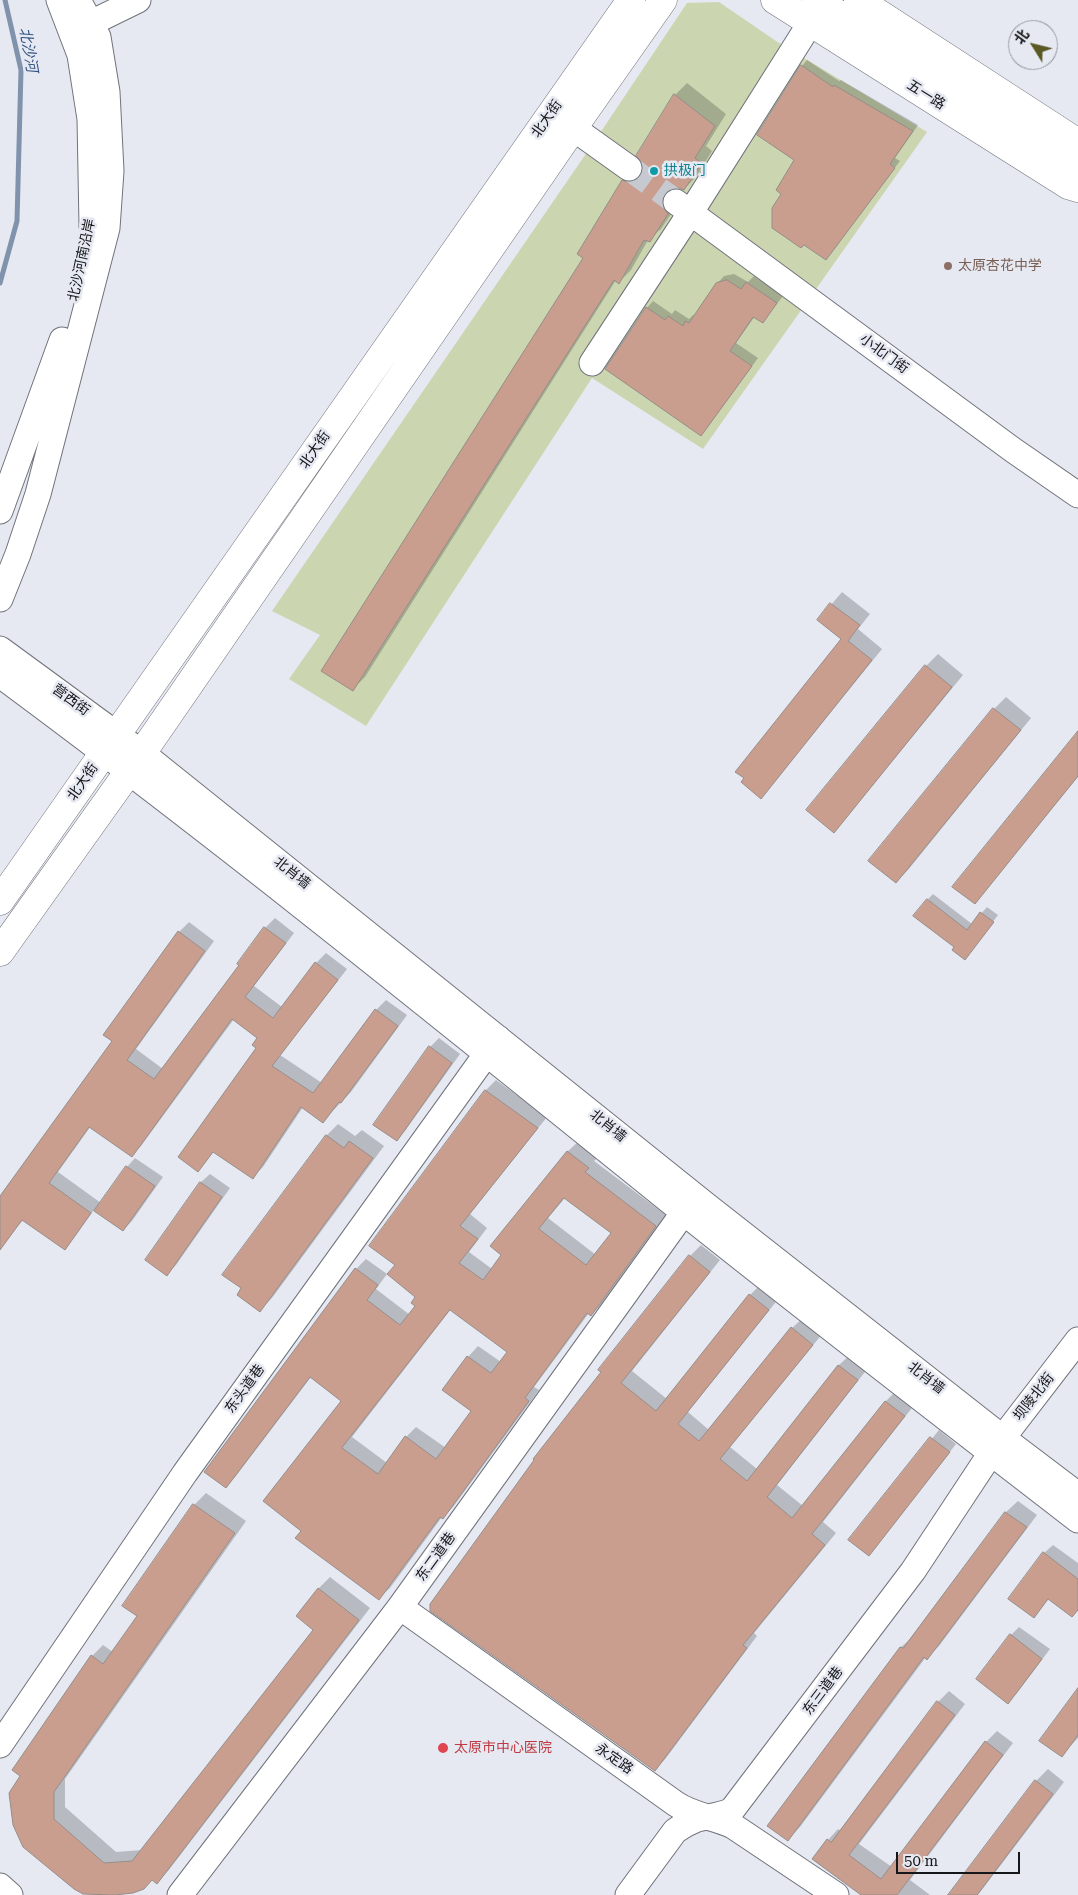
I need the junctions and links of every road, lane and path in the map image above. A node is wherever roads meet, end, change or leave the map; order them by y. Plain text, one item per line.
1 (59, 0) edge
2 (78, 0) edge
3 (138, 0) edge
4 (631, 0) edge
5 (663, 0) edge
6 (775, 0) edge
7 (858, 0) edge
8 (890, 0) edge
9 (813, 11) edge
10 (91, 23) junction
11 (1078, 122) edge
12 (573, 128) junction
13 (1078, 143) edge
14 (1078, 166) edge
15 (629, 168) tunnel mouth
16 (1078, 188) edge
17 (684, 207) junction
18 (592, 363) dead end
19 (1078, 495) edge
20 (0, 511) edge
21 (0, 599) edge
22 (0, 649) edge
23 (0, 675) edge
24 (110, 742) junction
25 (135, 761) junction
26 (0, 901) edge
27 (0, 952) edge
28 (492, 1045) junction
29 (688, 1215) junction
30 (1078, 1340) edge
31 (997, 1446) junction
32 (1078, 1495) edge
33 (1078, 1520) edge
34 (403, 1610) junction
35 (0, 1745) edge
36 (711, 1817) junction
37 (0, 1886) edge
38 (10, 1895) edge
39 (180, 1895) edge
40 (192, 1895) edge
41 (628, 1895) edge
42 (836, 1895) edge

1 - 20 street, 北沙河南沿岸
2 - 10 street
3 - 10 street
4 - 24 main road, 北大街
5 - 12 main road
6 - 9 main road, 五一路
7 - 13 main road
8 - 11 main road
9 - 14 main road, 五一路
9 - 16 main road, 五一路
9 - 17 street
10 - 21 street
12 - 15 street
12 - 25 main road
17 - 18 street
17 - 19 street, 小北门街
22 - 24 street, 营西街
23 - 24 street, 营西街
24 - 25 street, 营西街
24 - 26 main road, 北大街
25 - 27 main road
25 - 28 street, 北肖墙
28 - 29 street
28 - 31 street, 北肖墙
28 - 35 street, 东头道巷
29 - 31 street
29 - 34 street, 东二道巷
30 - 31 street, 坝陵北街
31 - 32 street, 北肖墙
31 - 33 street
31 - 36 street, 东三道巷
34 - 36 street, 永定路
34 - 39 street, 东二道巷
34 - 40 street, 东二道巷
36 - 41 street, 东三道巷
36 - 42 street, 永定路
37 - 38 street

